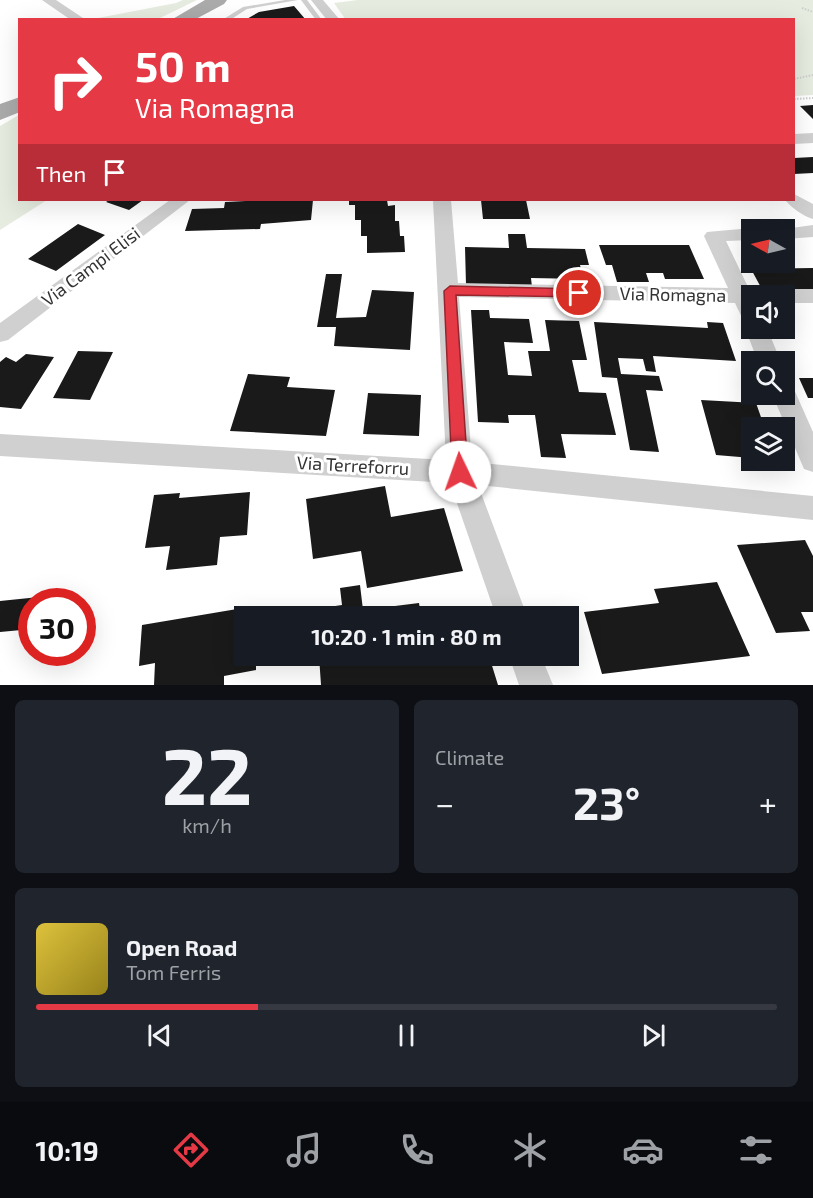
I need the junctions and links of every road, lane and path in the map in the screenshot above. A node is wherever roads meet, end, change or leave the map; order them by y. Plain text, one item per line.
1 (48, 0) edge
2 (218, 0) edge
3 (295, 0) edge
4 (304, 0) edge
5 (317, 0) edge
6 (802, 8) dead end
7 (813, 12) edge
8 (77, 18) edge
9 (184, 18) edge
10 (228, 18) edge
11 (318, 18) edge
12 (332, 18) edge
13 (813, 75) edge
14 (795, 79) edge
15 (813, 98) edge
16 (795, 99) edge
17 (18, 104) edge
18 (0, 113) edge
19 (813, 138) edge
20 (795, 139) edge
21 (795, 200) edge
22 (180, 201) edge
23 (442, 201) edge
24 (813, 213) edge
25 (813, 231) edge
26 (795, 232) edge
27 (741, 235) edge
28 (741, 285) edge
29 (450, 291) junction
30 (741, 296) edge
31 (795, 296) edge
32 (813, 296) edge
33 (0, 334) edge
34 (789, 405) edge
35 (0, 445) edge
36 (813, 461) edge
37 (460, 472) junction
38 (813, 508) edge
39 (507, 606) edge
40 (529, 666) edge
41 (536, 685) edge

1 - 8 street
2 - 9 main road
3 - 10 lane
4 - 11 lane
5 - 12 street
6 - 7 path
13 - 14 path
15 - 16 path
17 - 18 main road
19 - 20 street
21 - 24 street
22 - 33 street, Via Campi Elisi
23 - 29 street
25 - 26 street
27 - 28 street
29 - 30 street, Via Romagna
29 - 37 street
31 - 32 street
34 - 36 street
35 - 37 street, Via Terreforru
37 - 38 street, Via Terreforru
37 - 39 street
40 - 41 street

